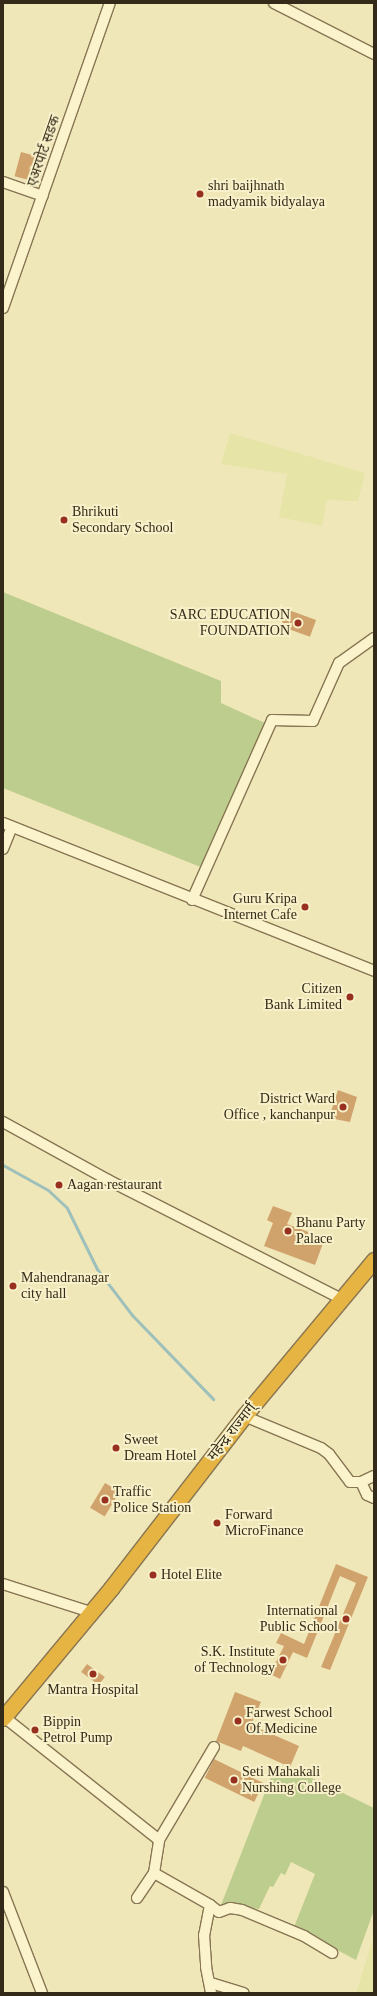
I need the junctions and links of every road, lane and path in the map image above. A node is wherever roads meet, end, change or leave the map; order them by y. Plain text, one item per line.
1 (110, 3) edge
2 (274, 3) edge
3 (374, 54) edge
4 (3, 182) edge
5 (43, 196) junction
6 (3, 308) edge
7 (374, 638) edge
8 (8, 825) edge
9 (3, 849) edge
10 (192, 900) junction
11 (374, 971) edge
12 (3, 1122) edge
13 (374, 1260) edge
14 (342, 1299) junction
15 (244, 1416) junction
16 (374, 1476) edge
17 (361, 1482) junction
18 (374, 1498) edge
19 (3, 1584) edge
20 (90, 1612) junction
21 (3, 1717) edge
22 (214, 1747) dead end
23 (159, 1840) junction
24 (154, 1873) junction
25 (3, 1892) edge
26 (137, 1898) dead end
27 (210, 1905) junction
28 (332, 1953) dead end
29 (211, 1988) edge
30 (42, 1993) edge
31 (243, 1993) edge

1 - 5 street, एअरपोर्ट सडक
2 - 3 street
4 - 5 street
5 - 6 street, एअरपोर्ट सडक
7 - 10 street
8 - 9 street
8 - 10 street
10 - 11 street
12 - 14 street
13 - 14 highway, महेन्द्र राज्मार्ग्
14 - 15 highway, महेन्द्र राज्मार्ग्
15 - 17 street
15 - 20 highway, महेन्द्र राज्मार्ग्
16 - 17 street
17 - 18 street
19 - 20 street
20 - 21 highway, महेन्द्र राज्मार्ग्
21 - 23 street
22 - 23 street
23 - 24 street
24 - 26 street
24 - 27 street
25 - 30 street
27 - 28 street
27 - 29 street
29 - 31 street

